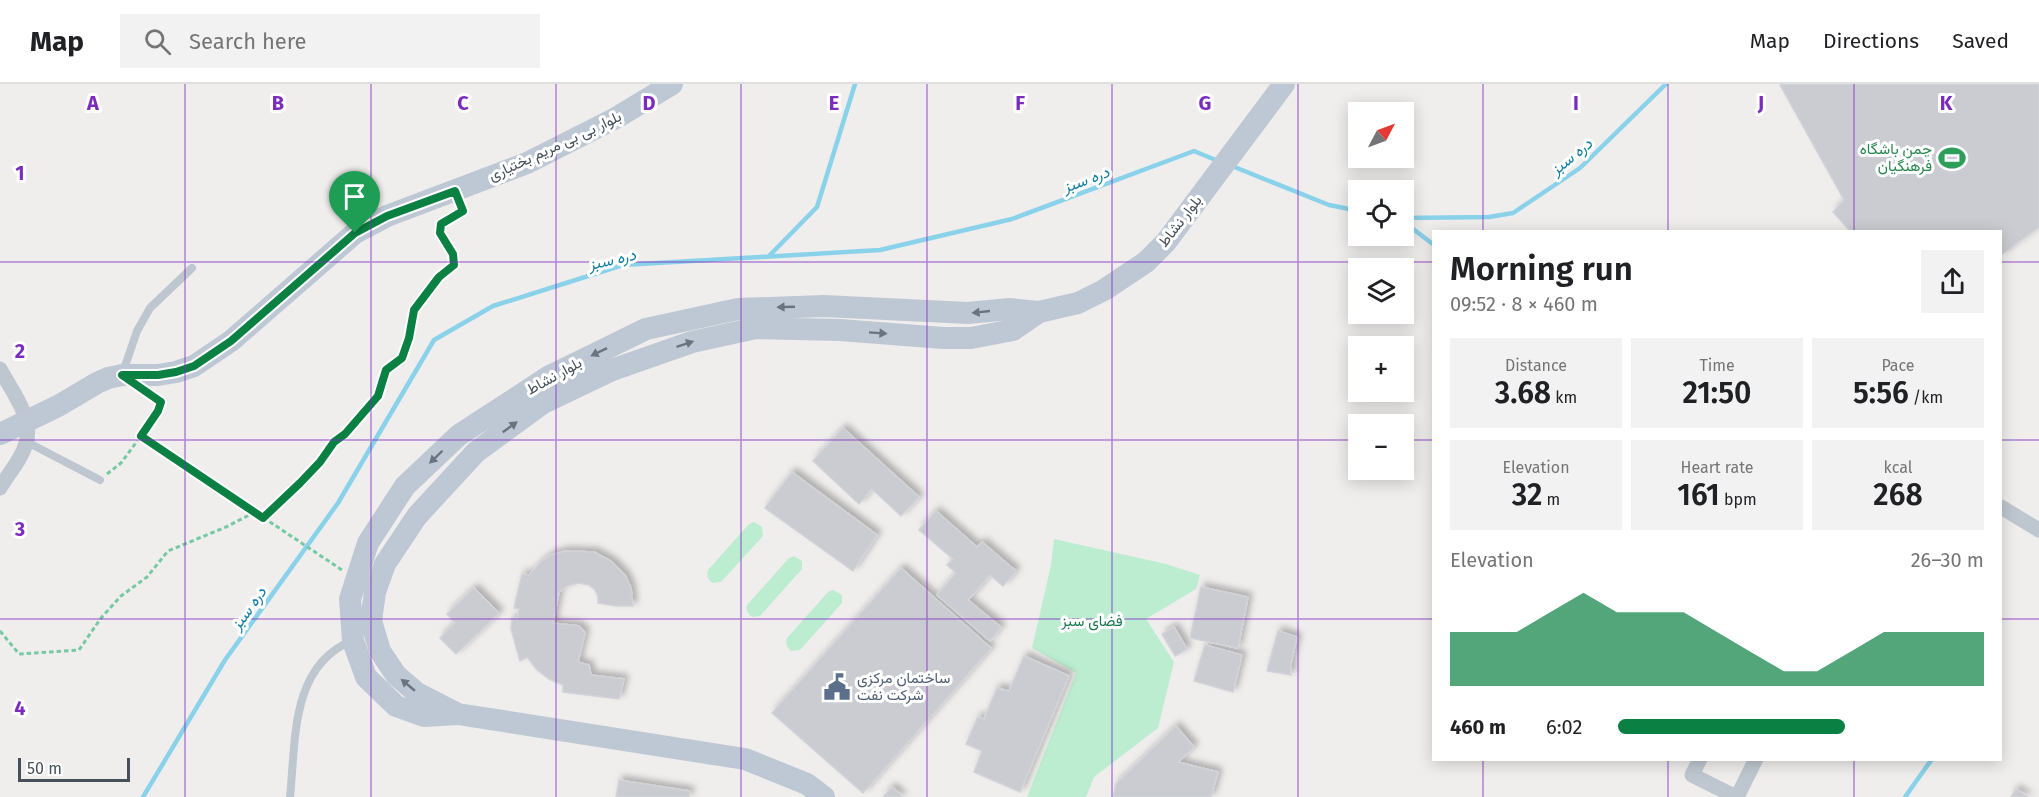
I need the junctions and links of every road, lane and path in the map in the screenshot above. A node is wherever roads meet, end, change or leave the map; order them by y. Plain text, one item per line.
1 (672, 84) edge
2 (1284, 84) edge
3 (455, 191) junction
4 (192, 268) dead end
5 (1039, 312) junction
6 (0, 369) edge
7 (122, 375) junction
8 (27, 420) junction
9 (0, 434) edge
10 (141, 436) junction
11 (27, 442) junction
12 (100, 480) joint
13 (0, 489) edge
14 (2002, 508) edge
15 (255, 512) junction
16 (263, 518) junction
17 (2039, 530) edge
18 (346, 573) dead end
19 (0, 632) edge
20 (353, 641) junction
21 (458, 714) junction
22 (1699, 761) edge
23 (1755, 761) edge
24 (290, 797) edge
25 (824, 797) edge
26 (1736, 797) edge

1 - 3 main road, بلوار بی بی مریم بختیاری
2 - 5 main road, بلوار نشاط
3 - 7 main road, بلوار بی بی مریم بختیاری
3 - 16 path
4 - 7 lane
5 -> 20 main road, بلوار نشاط
21 -> 5 main road, بلوار نشاط
6 - 8 street
7 - 8 main road, بلوار بی بی مریم بختیاری
7 - 10 path
8 - 9 main road, بلوار بی بی مریم بختیاری
8 - 11 street
10 - 12 path
10 - 15 path
11 - 12 lane
11 - 13 street
14 - 17 street
15 - 16 path
15 - 19 path
16 - 18 path
20 - 21 main road, بلوار نشاط
20 - 24 lane
21 - 25 main road, بلوار نشاط
22 - 26 street
23 - 26 street

